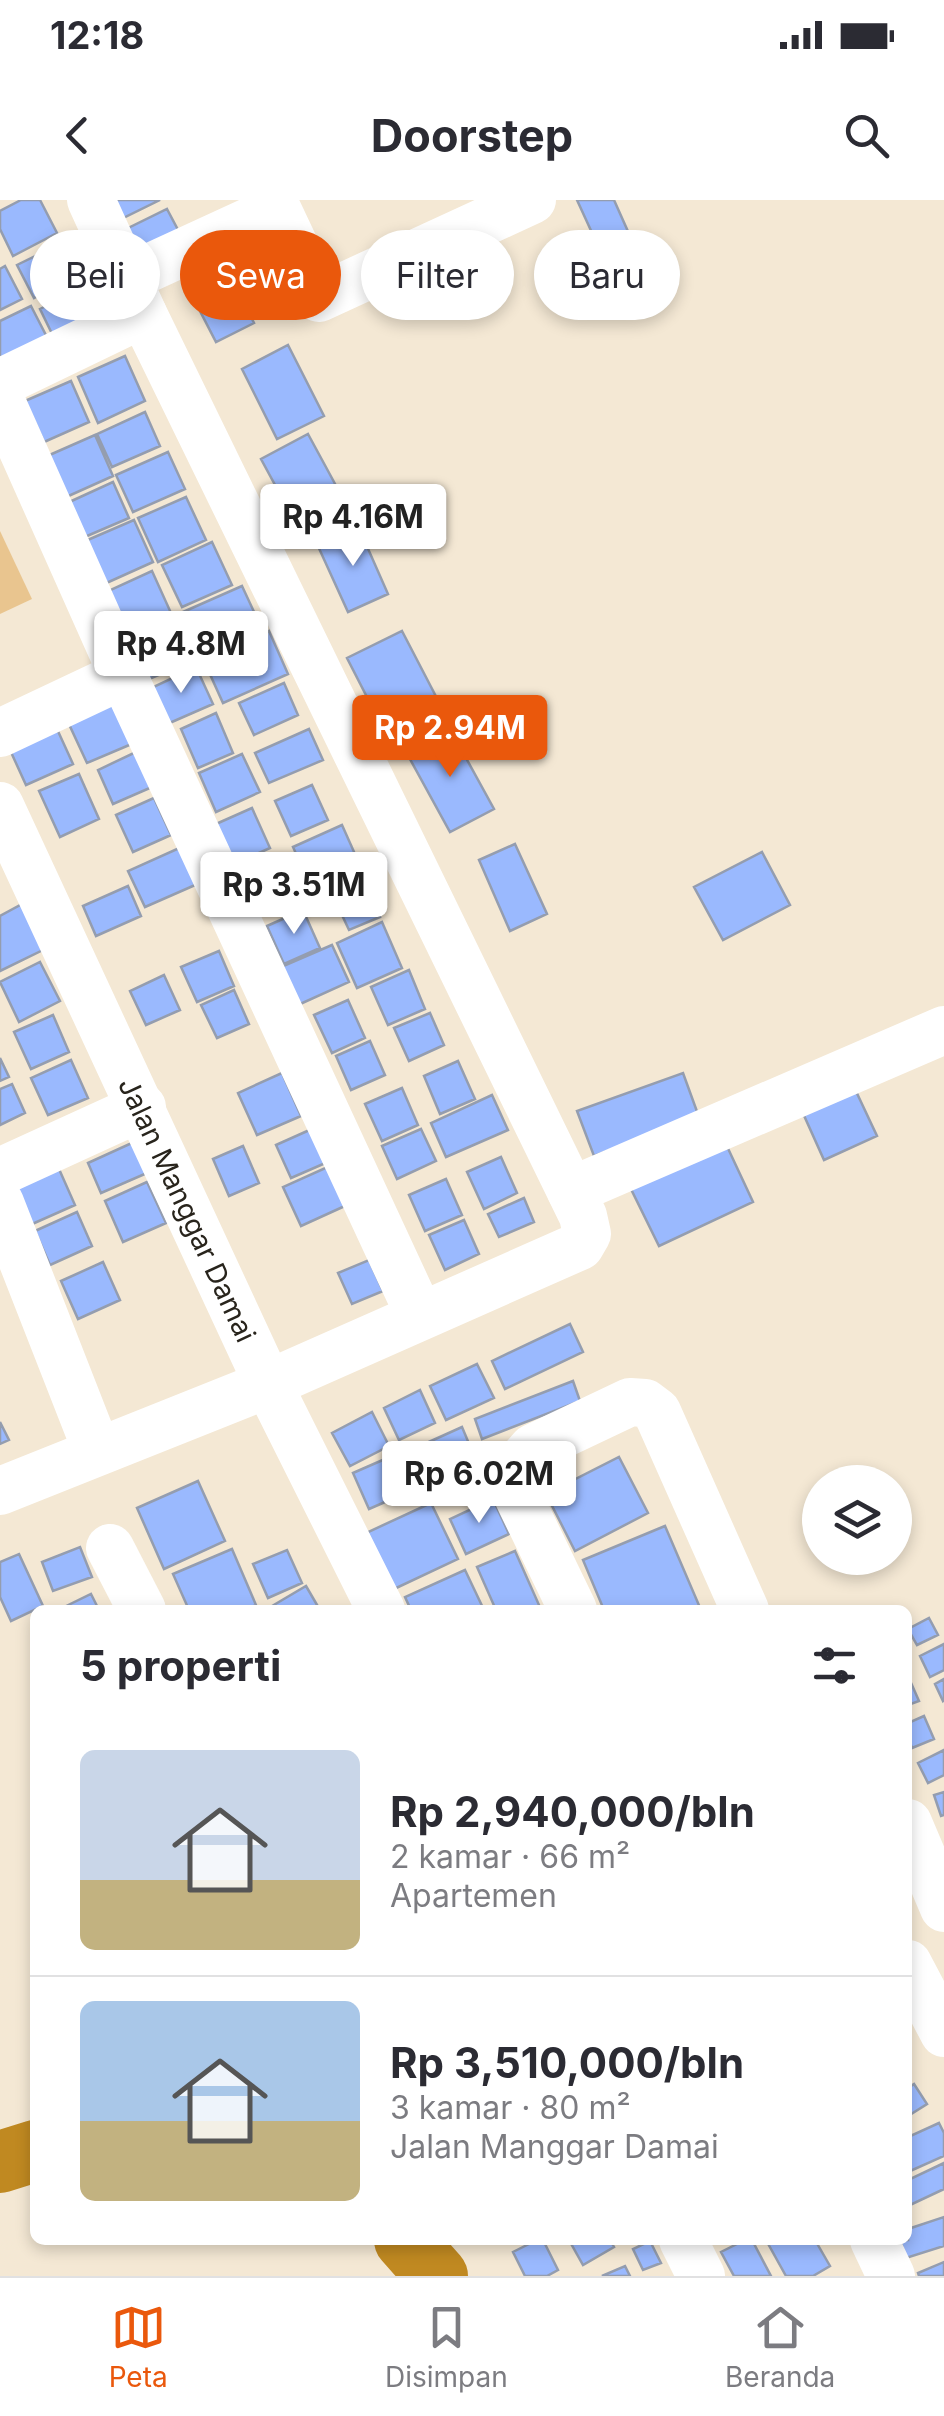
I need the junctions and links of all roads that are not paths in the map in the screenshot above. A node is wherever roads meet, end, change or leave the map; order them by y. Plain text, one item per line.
1 (91, 200) edge
2 (532, 200) edge
3 (105, 230) edge
4 (160, 281) edge
5 (98, 320) edge
6 (147, 320) edge
7 (0, 383) edge
8 (0, 399) edge
9 (122, 675) junction
10 (0, 734) edge
11 (0, 806) edge
12 (944, 1030) edge
13 (142, 1107) junction
14 (0, 1172) edge
15 (570, 1190) junction
16 (0, 1203) edge
17 (420, 1316) junction
18 (268, 1384) junction
19 (97, 1451) junction
20 (0, 1492) edge
21 (110, 1548) dead end
22 (139, 1605) edge
23 (378, 1605) edge
24 (571, 1605) edge
25 (743, 1605) edge
26 (912, 1832) edge
27 (944, 1908) edge
28 (686, 2245) edge
29 (876, 2245) edge
30 (701, 2276) edge
31 (891, 2276) edge

1 - 3 street
2 - 4 street
5 - 7 street
6 - 15 street
8 - 9 street
9 - 10 street
9 - 17 street
11 - 13 street, Jalan Manggar Damai
12 - 15 street
13 - 14 street
13 - 18 street, Jalan Manggar Damai
15 - 17 street
16 - 19 street
17 - 18 street
18 - 19 street
18 - 23 street, Jalan Manggar Damai
19 - 20 street
21 - 22 street
24 - 25 street
26 - 27 street
28 - 30 street
29 - 31 street

